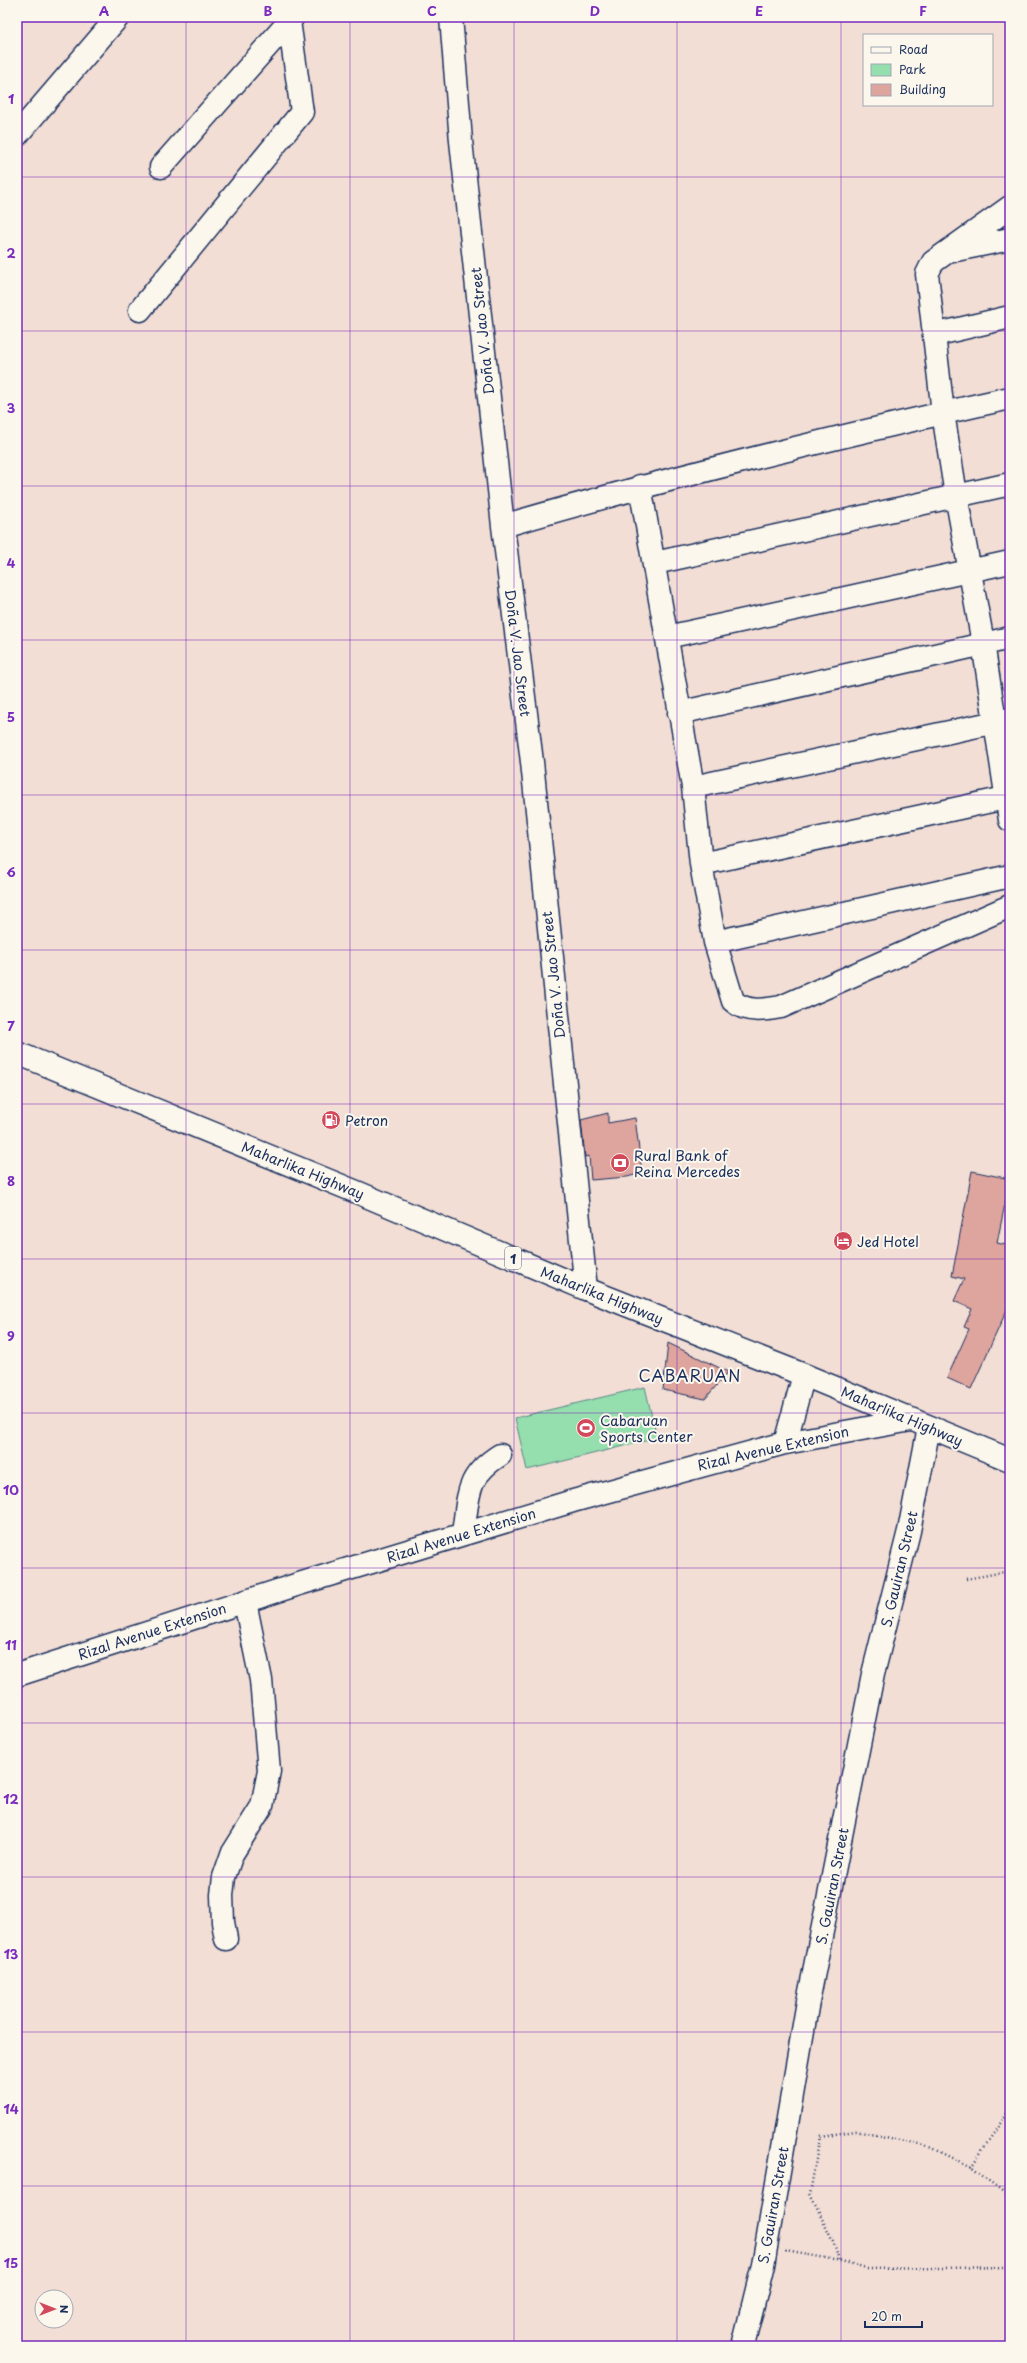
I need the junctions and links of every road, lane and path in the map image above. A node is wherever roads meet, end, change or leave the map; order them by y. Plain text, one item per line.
1 (118, 17) edge
2 (451, 17) edge
3 (291, 19) edge
4 (17, 135) edge
5 (161, 167) dead end
6 (1010, 207) edge
7 (1010, 239) edge
8 (950, 250) junction
9 (140, 310) dead end
10 (1010, 317) edge
11 (934, 335) junction
12 (1010, 398) edge
13 (943, 413) junction
14 (1010, 484) edge
15 (640, 486) junction
16 (956, 496) junction
17 (503, 526) junction
18 (1010, 562) edge
19 (655, 563) junction
20 (970, 570) junction
21 (667, 637) junction
22 (1010, 638) edge
23 (983, 644) junction
24 (679, 713) junction
25 (1002, 721) edge
26 (693, 787) junction
27 (1008, 798) edge
28 (1010, 820) edge
29 (702, 864) junction
30 (1010, 876) edge
31 (1010, 906) edge
32 (715, 942) junction
33 (17, 1053) edge
34 (586, 1289) junction
35 (804, 1375) junction
36 (920, 1424) junction
37 (785, 1443) junction
38 (500, 1455) dead end
39 (1010, 1460) edge
40 (464, 1533) junction
41 (1010, 1571) edge
42 (966, 1579) dead end
43 (245, 1602) junction
44 (17, 1675) edge
45 (226, 1939) dead end
46 (1010, 2109) edge
47 (1006, 2118) junction
48 (1010, 2121) edge
49 (971, 2167) junction
50 (1010, 2197) edge
51 (766, 2247) junction
52 (839, 2261) junction
53 (1010, 2267) edge
54 (743, 2345) edge

1 - 4 street
2 - 17 street, Doña V. Jao Street
3 - 5 street
3 - 9 street
6 - 8 street
7 - 8 street
8 - 11 street
10 - 11 street
11 - 13 street
12 - 13 street
13 - 15 street
13 - 16 street
14 - 16 street
15 - 17 street
15 - 19 street
16 - 19 street
16 - 20 street
17 - 34 street, Doña V. Jao Street
18 - 20 street
19 - 21 street
20 - 21 street
20 - 23 street
21 - 24 street
22 - 23 street
23 - 24 street
23 - 25 street
24 - 26 street
25 - 26 street
25 - 27 street
26 - 29 street
27 - 28 street
27 - 29 street
29 - 32 street
30 - 32 street
31 - 32 street
33 - 34 street, Maharlika Highway / 1
34 - 35 street, Maharlika Highway / 1
35 - 36 street, Maharlika Highway / 1
35 - 37 street
36 - 37 street, Rizal Avenue Extension
36 - 39 street, Maharlika Highway / 1
36 - 51 street, S. Gauiran Street
37 - 40 street, Rizal Avenue Extension
38 - 40 street
40 - 43 street, Rizal Avenue Extension
41 - 42 path
43 - 44 street, Rizal Avenue Extension
43 - 45 street
46 - 47 path
47 - 48 path
47 - 49 path
49 - 50 path
49 - 52 path
51 - 52 path
51 - 54 street, S. Gauiran Street
52 - 53 path

